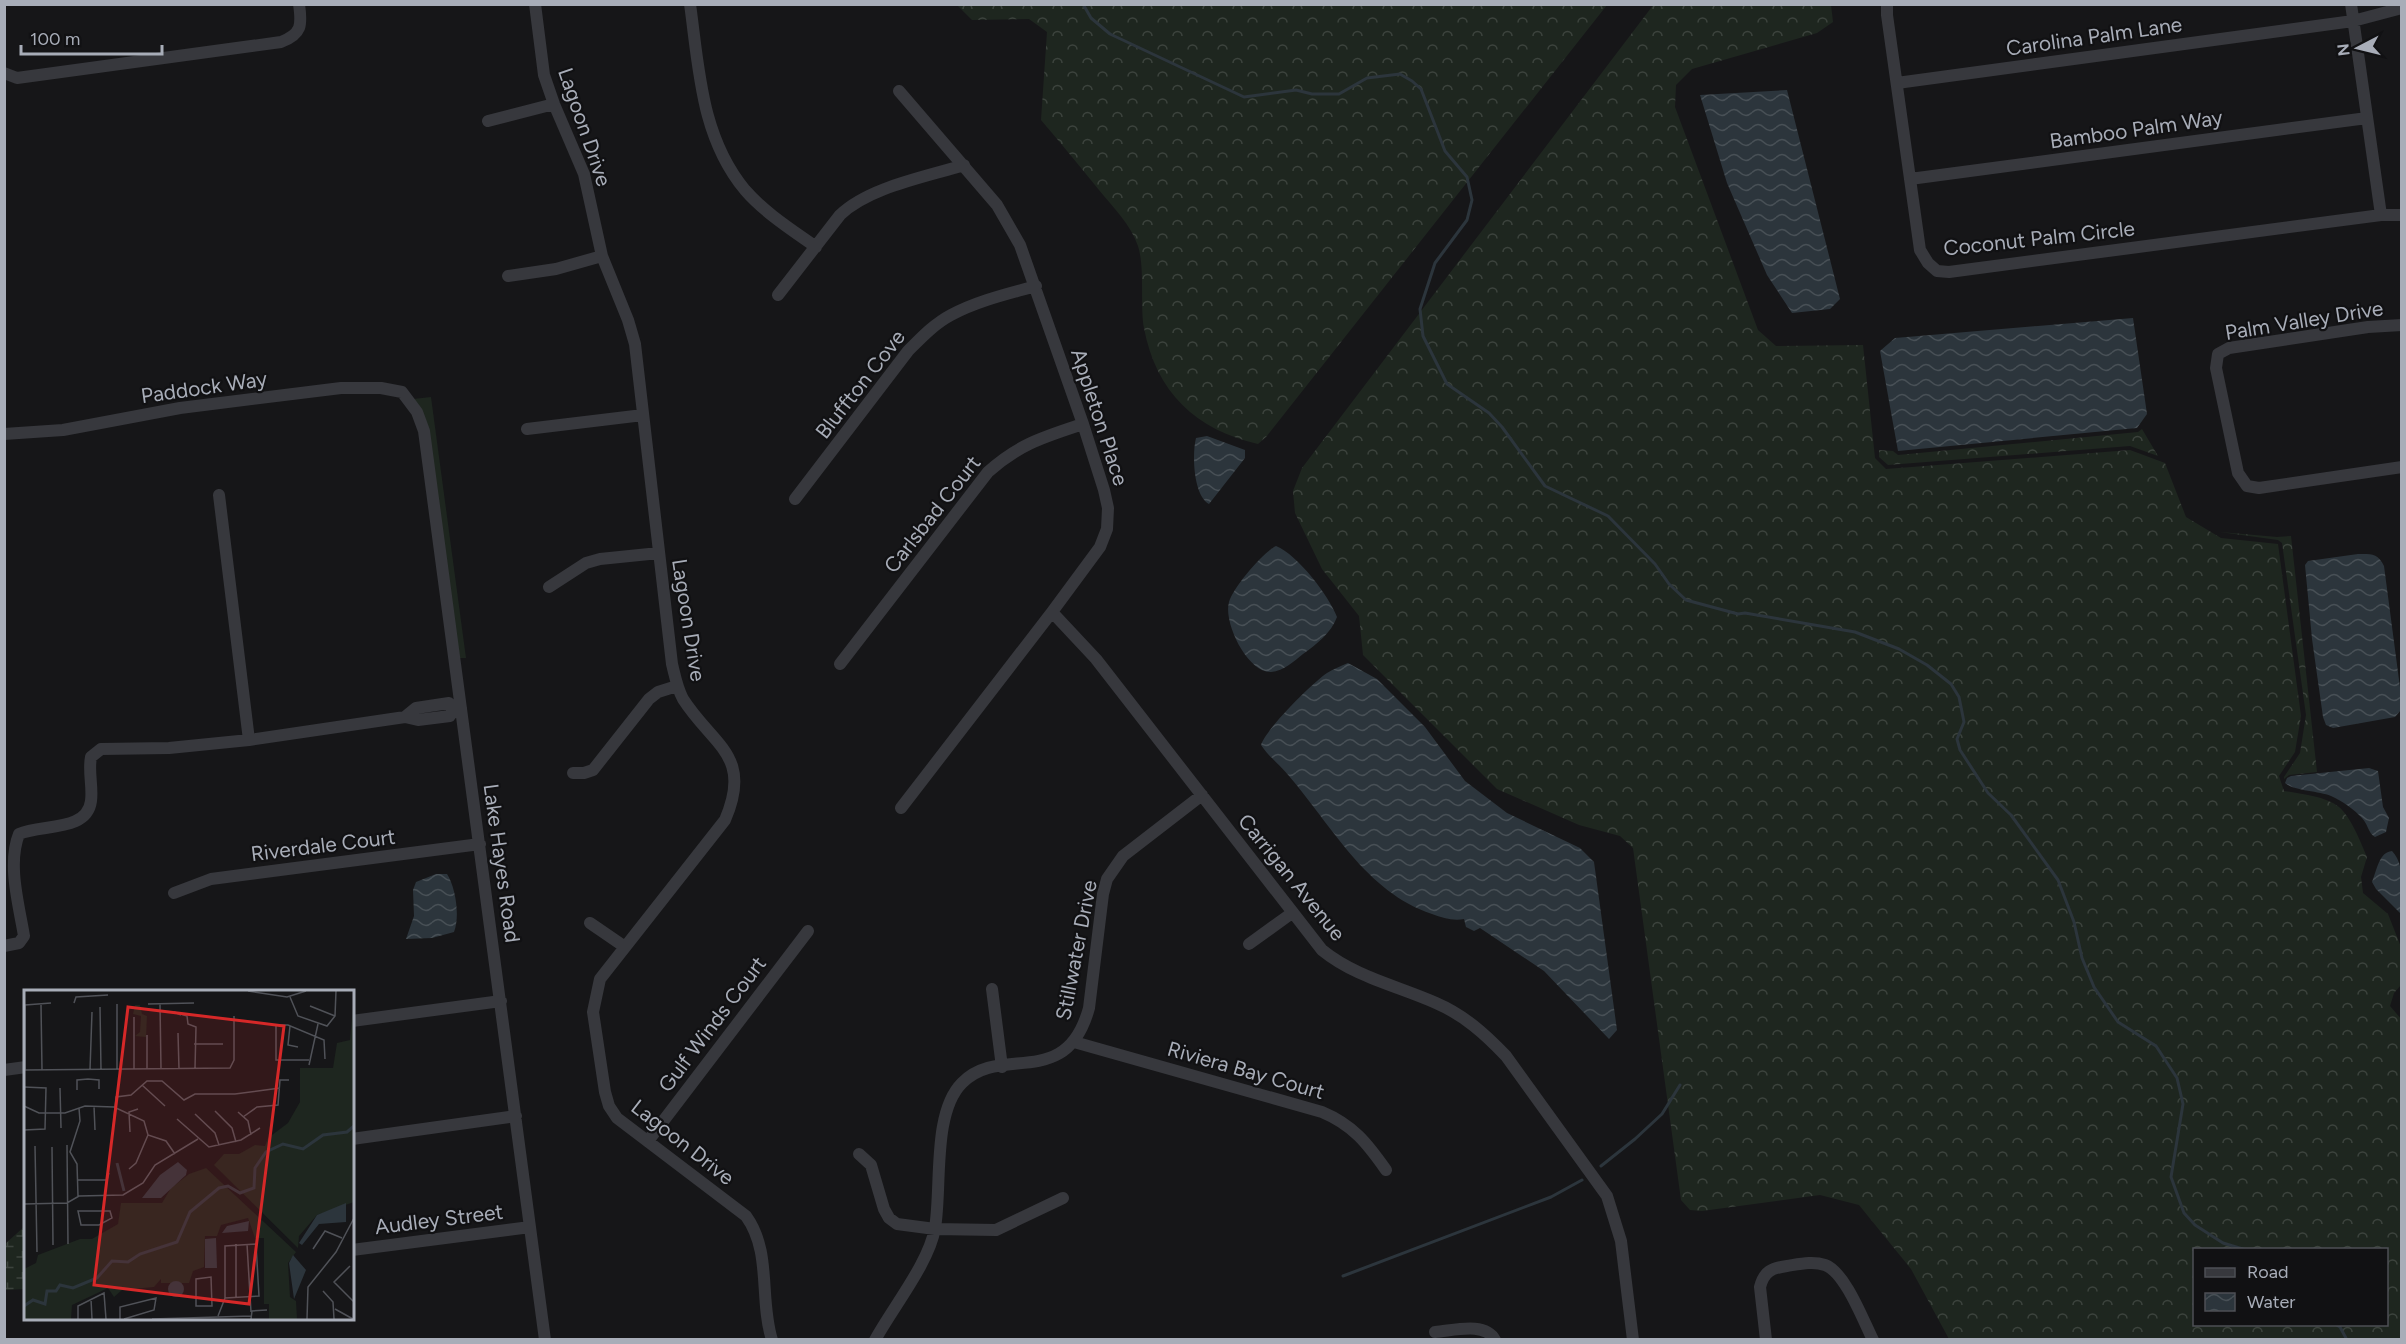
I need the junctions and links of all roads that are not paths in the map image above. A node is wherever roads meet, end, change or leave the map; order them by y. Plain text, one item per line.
1 (299, 4) edge
2 (535, 4) edge
3 (690, 4) edge
4 (1887, 4) edge
5 (2351, 4) edge
6 (2402, 8) edge
7 (2353, 21) junction
8 (4, 73) edge
9 (1897, 82) junction
10 (899, 91) dead end
11 (554, 104) junction
12 (2367, 118) junction
13 (488, 121) dead end
14 (964, 165) junction
15 (1910, 179) junction
16 (2381, 215) junction
17 (2402, 216) edge
18 (816, 247) junction
19 (602, 256) junction
20 (508, 276) dead end
21 (1036, 286) junction
22 (778, 295) dead end
23 (2402, 325) edge
24 (406, 398) joint
25 (643, 415) junction
26 (1083, 424) junction
27 (527, 429) dead end
28 (4, 435) edge
29 (2402, 467) edge
30 (219, 495) dead end
31 (795, 499) dead end
32 (659, 553) junction
33 (549, 587) dead end
34 (1052, 612) junction
35 (840, 664) dead end
36 (677, 686) junction
37 (457, 708) junction
38 (249, 740) junction
39 (573, 773) dead end
40 (1202, 795) junction
41 (901, 808) dead end
42 (480, 844) junction
43 (10, 887) edge
44 (174, 893) dead end
45 (1292, 913) junction
46 (590, 923) dead end
47 (808, 931) dead end
48 (1249, 944) dead end
49 (4, 946) edge
50 (625, 947) junction
51 (993, 989) dead end
52 (501, 1001) junction
53 (354, 1022) edge
54 (1074, 1042) junction
55 (24, 1067) edge
56 (1002, 1067) junction
57 (4, 1070) edge
58 (516, 1116) junction
59 (354, 1139) edge
60 (648, 1141) junction
61 (859, 1154) dead end
62 (1386, 1170) dead end
63 (1063, 1198) dead end
64 (530, 1227) junction
65 (935, 1229) junction
66 (354, 1250) edge
67 (1435, 1332) dead end
68 (545, 1340) edge
69 (772, 1340) edge
70 (875, 1340) edge
71 (1495, 1340) edge
72 (1633, 1340) edge
73 (1766, 1340) edge
74 (1873, 1340) edge

1 - 8 street
2 - 11 street, Lagoon Drive
3 - 18 street
4 - 9 street, Coconut Palm Circle
5 - 7 street
6 - 7 street, Carolina Palm Lane
7 - 9 street, Carolina Palm Lane
7 - 12 street
9 - 15 street, Coconut Palm Circle
10 - 14 street, Appleton Place
11 - 13 street
11 - 19 street, Lagoon Drive
12 - 15 street, Bamboo Palm Way
12 - 16 street
14 - 18 street
14 - 21 street, Appleton Place
15 - 16 street, Coconut Palm Circle
16 - 17 street, Coconut Palm Circle
18 - 22 street
19 - 20 street
19 - 25 street, Lagoon Drive
21 - 26 street, Appleton Place
21 - 31 street, Bluffton Cove
23 - 29 street, Palm Valley Drive
24 - 28 street, Paddock Way
24 - 37 street, Lake Hayes Road
25 - 27 street
25 - 32 street, Lagoon Drive
26 - 34 street, Appleton Place
26 - 35 street, Carlsbad Court
30 - 38 street
32 - 33 street
32 - 36 street, Lagoon Drive
34 - 40 street, Carrigan Avenue
34 - 41 street, Appleton Place
36 - 39 street
36 - 50 street, Lagoon Drive
37 - 38 street
37 - 42 street, Lake Hayes Road
38 - 43 street
40 - 45 street, Carrigan Avenue
40 - 54 street, Stillwater Drive
42 - 44 street, Riverdale Court
42 - 52 street, Lake Hayes Road
43 - 49 street
45 - 48 street
45 - 72 street, Carrigan Avenue
46 - 50 street
47 - 60 street, Gulf Winds Court
50 - 60 street, Lagoon Drive
51 - 56 street
52 - 53 street
52 - 58 street, Lake Hayes Road
54 - 56 street, Stillwater Drive
54 - 62 street, Riviera Bay Court
55 - 57 street
56 - 65 street, Stillwater Drive
58 - 59 street
58 - 64 street, Lake Hayes Road
60 - 69 street, Lagoon Drive
61 - 65 street
63 - 65 street
64 - 66 street, Audley Street
64 - 68 street, Lake Hayes Road
65 - 70 street, Stillwater Drive
67 - 71 street
73 - 74 street

